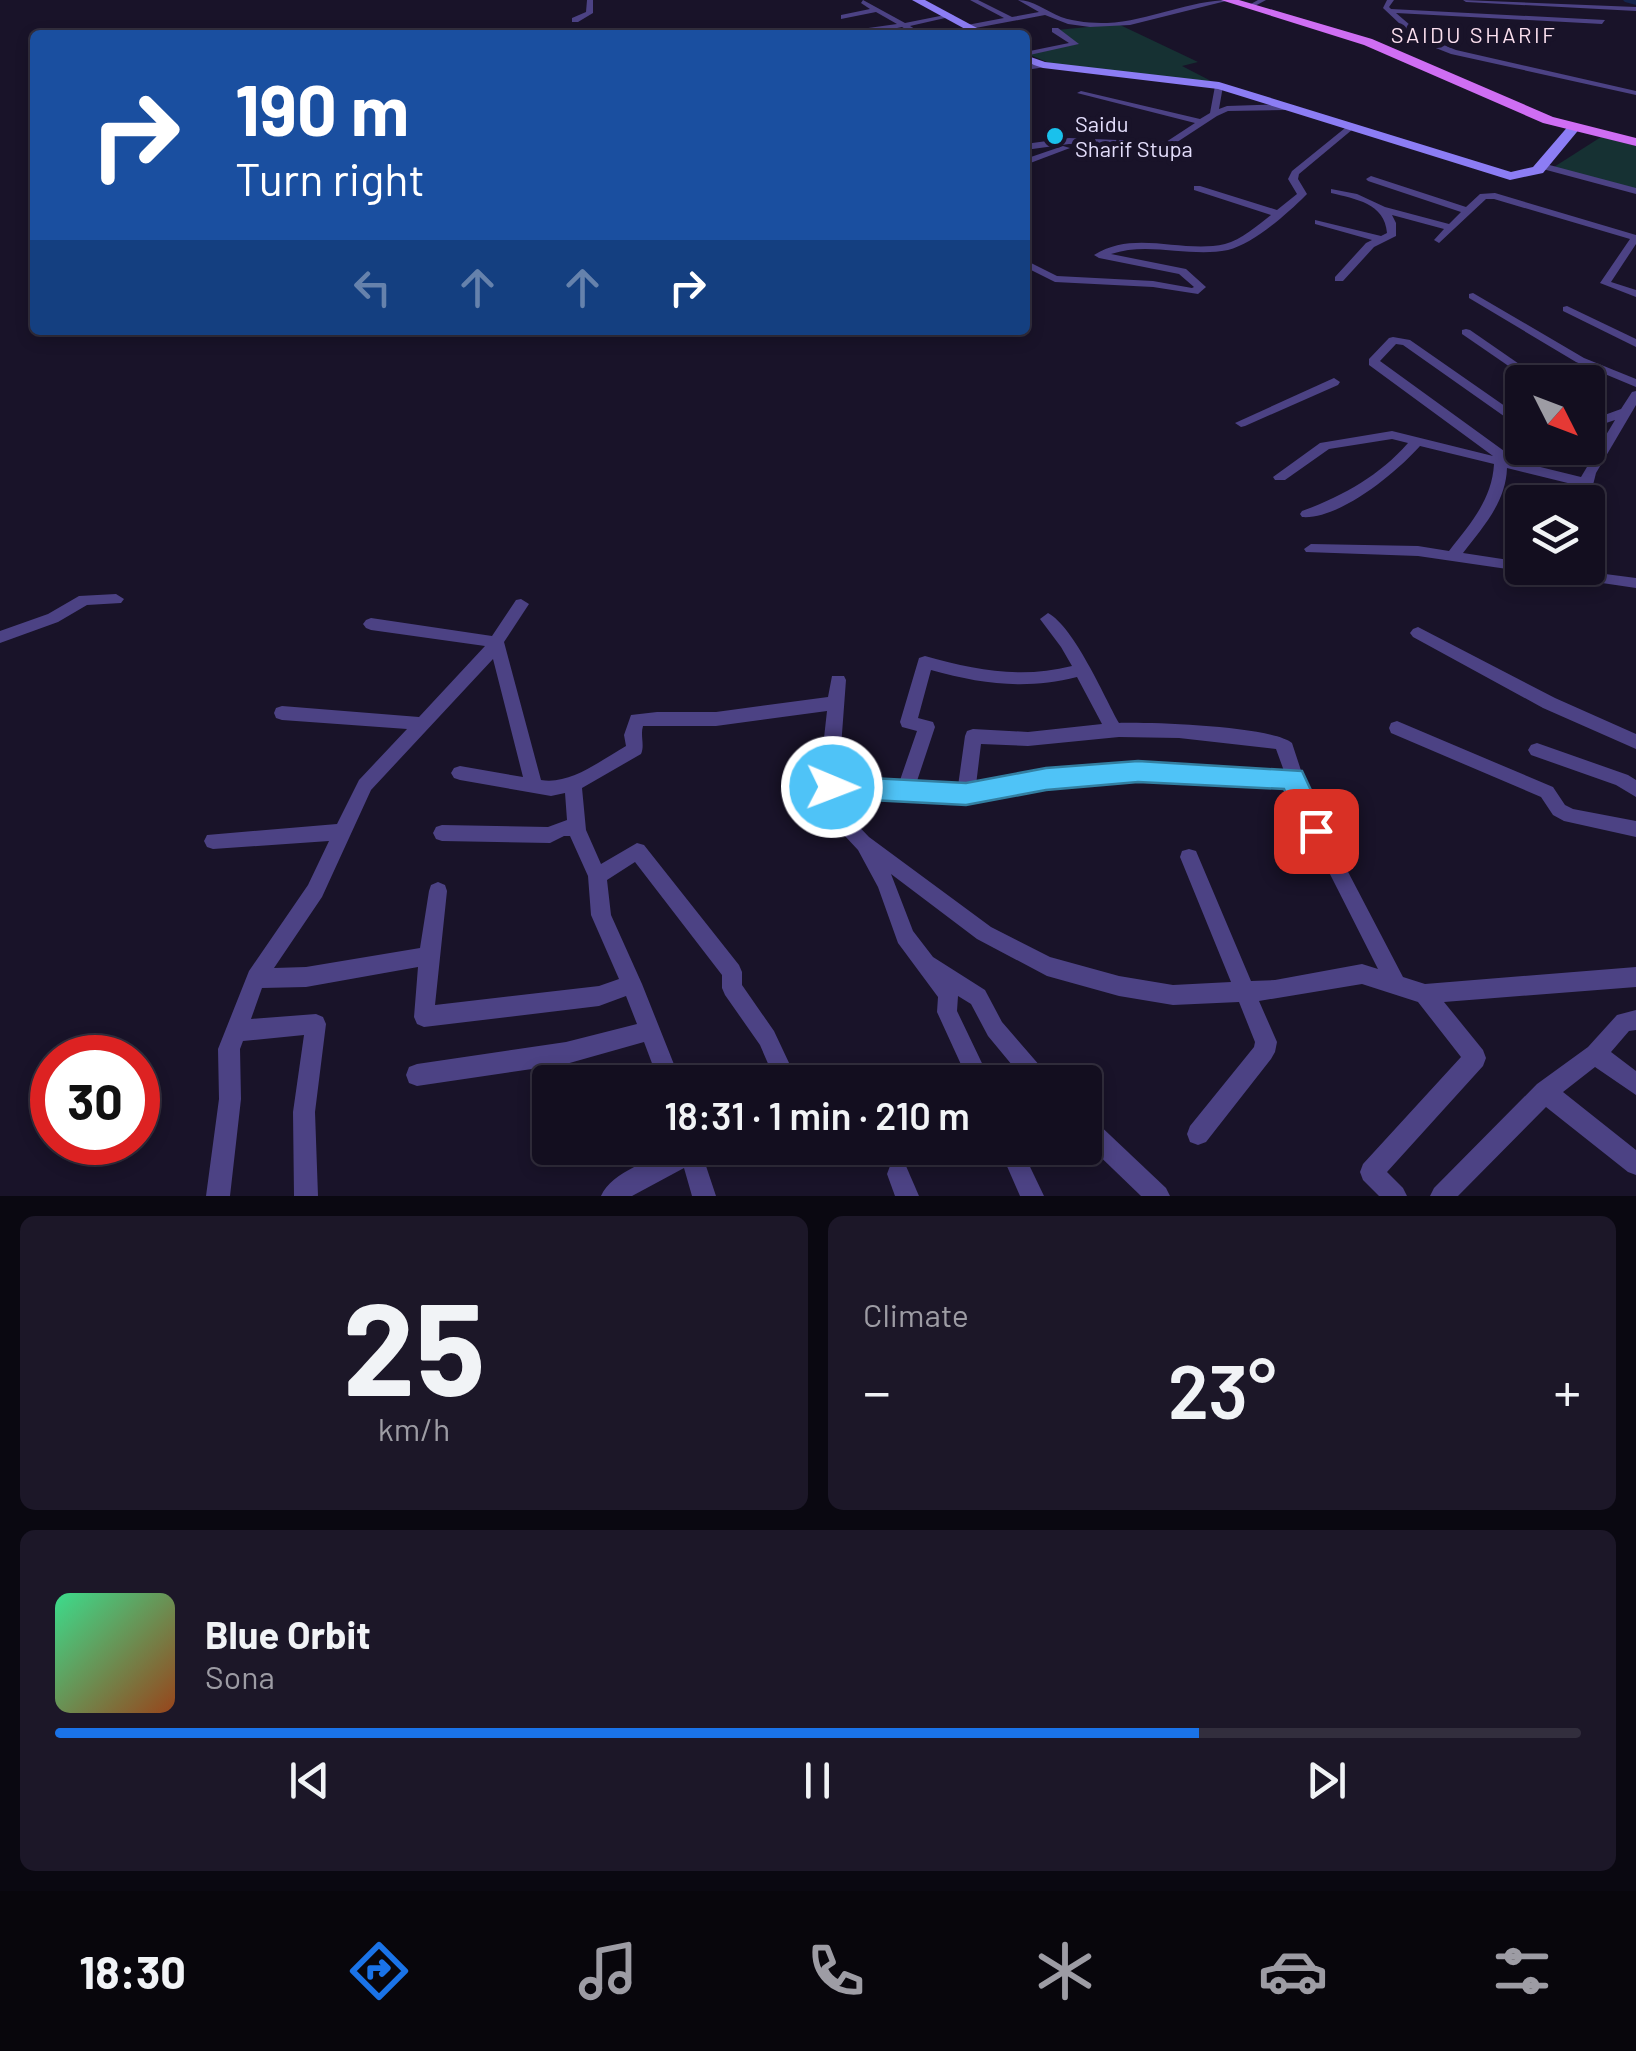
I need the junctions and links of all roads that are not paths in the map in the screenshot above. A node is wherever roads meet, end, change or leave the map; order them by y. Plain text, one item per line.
1 (590, 0) edge
2 (869, 0) edge
3 (917, 0) edge
4 (973, 0) edge
5 (1049, 0) edge
6 (1227, 0) edge
7 (1391, 0) edge
8 (1466, 0) edge
9 (1025, 2) edge
10 (1257, 3) edge
11 (1636, 9) edge
12 (876, 10) junction
13 (1390, 11) junction
14 (1044, 13) junction
15 (950, 16) junction
16 (1010, 19) junction
17 (574, 20) dead end
18 (1602, 22) dead end
19 (1079, 24) junction
20 (903, 25) junction
21 (970, 27) junction
22 (865, 30) edge
23 (878, 30) edge
24 (912, 30) edge
25 (975, 30) edge
26 (1030, 55) edge
27 (1030, 58) edge
28 (1043, 65) junction
29 (1030, 67) edge
30 (1219, 86) junction
31 (1081, 93) dead end
32 (1636, 93) edge
33 (1286, 107) junction
34 (1214, 114) junction
35 (1201, 122) junction
36 (1576, 127) junction
37 (1350, 128) junction
38 (1084, 141) junction
39 (1636, 142) edge
40 (1030, 146) edge
41 (1030, 160) edge
42 (1542, 166) junction
43 (1510, 176) junction
44 (1371, 179) dead end
45 (1198, 188) dead end
46 (1334, 191) dead end
47 (1636, 191) edge
48 (1496, 196) junction
49 (1385, 210) junction
50 (1468, 211) junction
51 (1278, 214) junction
52 (1318, 222) dead end
53 (1451, 228) junction
54 (1381, 240) junction
55 (1439, 240) dead end
56 (1634, 240) edge
57 (1030, 266) edge
58 (1339, 279) dead end
59 (1636, 294) edge
60 (1473, 296) dead end
61 (1568, 309) dead end
62 (1466, 332) dead end
63 (1636, 344) edge
64 (1514, 365) edge
65 (1334, 382) dead end
66 (1636, 383) edge
67 (1636, 395) edge
68 (1505, 411) edge
69 (1624, 412) junction
70 (1605, 417) edge
71 (1241, 423) dead end
72 (1418, 440) junction
73 (1505, 458) edge
74 (1505, 460) edge
75 (1500, 464) junction
76 (1280, 477) dead end
77 (1587, 483) joint
78 (1307, 514) dead end
79 (1311, 549) dead end
80 (1452, 556) junction
81 (1505, 564) edge
82 (1605, 579) edge
83 (1636, 584) edge
84 (116, 599) dead end
85 (521, 604) dead end
86 (1048, 619) dead end
87 (372, 624) dead end
88 (1418, 634) dead end
89 (0, 637) edge
90 (496, 642) junction
91 (1082, 670) junction
92 (838, 680) dead end
93 (834, 703) junction
94 (282, 713) dead end
95 (422, 724) junction
96 (1397, 728) dead end
97 (1114, 730) junction
98 (1636, 742) edge
99 (1538, 750) dead end
100 (460, 773) dead end
101 (1293, 779) junction
102 (573, 784) junction
103 (534, 786) junction
104 (832, 787) junction
105 (906, 788) junction
106 (1636, 790) edge
107 (966, 794) junction
108 (577, 828) junction
109 (1636, 829) edge
110 (341, 832) junction
111 (442, 833) dead end
112 (213, 842) dead end
113 (863, 843) junction
114 (1188, 857) dead end
115 (597, 876) junction
116 (438, 891) dead end
117 (430, 956) junction
118 (926, 964) junction
119 (1636, 977) edge
120 (256, 978) junction
121 (632, 984) junction
122 (1396, 984) junction
123 (1244, 991) junction
124 (1424, 994) junction
125 (1636, 1020) edge
126 (236, 1031) junction
127 (648, 1031) junction
128 (1595, 1054) junction
129 (663, 1065) edge
130 (779, 1065) edge
131 (972, 1065) edge
132 (1025, 1065) edge
133 (418, 1075) dead end
134 (1636, 1084) edge
135 (1545, 1092) junction
136 (1198, 1134) dead end
137 (1102, 1143) edge
138 (1636, 1164) edge
139 (662, 1165) edge
140 (695, 1165) edge
141 (1018, 1165) edge
142 (218, 1196) edge
143 (306, 1196) edge
144 (613, 1196) edge
145 (704, 1196) edge
146 (1032, 1196) edge
147 (1158, 1196) edge
148 (1395, 1196) edge
149 (1442, 1196) edge

1 - 17 street
2 - 12 street
3 - 15 street
4 - 16 street
5 - 9 street
6 - 10 main road
6 - 19 street
7 - 13 street
8 - 11 street
9 - 14 street
10 - 36 main road
12 - 20 street
12 - 22 street
13 - 18 street
13 - 32 street
14 - 16 street
14 - 19 street
15 - 20 street
15 - 21 street
16 - 21 street
19 - 26 street
20 - 23 street
20 - 24 street
21 - 25 street
27 - 28 street
28 - 29 street
28 - 30 street
30 - 33 street
30 - 34 street
31 - 35 street
33 - 34 street
33 - 37 street
34 - 35 street
35 - 38 street
36 - 39 main road
36 - 42 street
37 - 43 street
37 - 51 street
38 - 40 street
38 - 41 street
42 - 43 street
42 - 47 street
43 - 48 street
44 - 50 street
45 - 51 street
46 - 49 street
48 - 50 street
48 - 56 street
49 - 53 street
49 - 54 street
50 - 53 street
51 - 57 street
52 - 54 street
53 - 55 street
54 - 58 street
56 - 59 street
60 - 66 street
61 - 63 street
62 - 64 street
65 - 71 street
67 - 69 street
68 - 73 street
69 - 70 street
69 - 77 street
72 - 75 street
72 - 76 street
72 - 78 street
74 - 75 street
75 - 77 street
75 - 80 street
79 - 80 street
80 - 81 street
82 - 83 street
84 - 89 street
85 - 90 street
86 - 91 street
87 - 90 street
88 - 98 street
90 - 95 street
90 - 103 street
91 - 97 street
91 - 105 street
92 - 93 street
93 - 102 street
93 - 104 street
94 - 95 street
95 - 110 street
96 - 109 street
97 - 101 street
97 - 107 street
99 - 106 street
100 - 103 street
101 - 107 street
101 - 122 street
102 - 103 street
102 - 108 street
104 - 105 street
104 - 113 street
105 - 107 street
108 - 111 street
108 - 115 street
110 - 112 street
110 - 120 street
113 - 118 street
113 - 123 street
114 - 123 street
115 - 121 street
115 - 130 street
116 - 117 street
117 - 120 street
117 - 121 street
118 - 131 street
118 - 132 street
119 - 124 street
120 - 126 street
121 - 127 street
122 - 123 street
122 - 124 street
123 - 136 street
124 - 148 street
125 - 128 street
126 - 142 street
126 - 143 street
127 - 129 street
127 - 133 street
128 - 134 street
128 - 135 street
135 - 138 street
135 - 149 street
137 - 147 street
139 - 144 street
140 - 145 street
141 - 146 street

